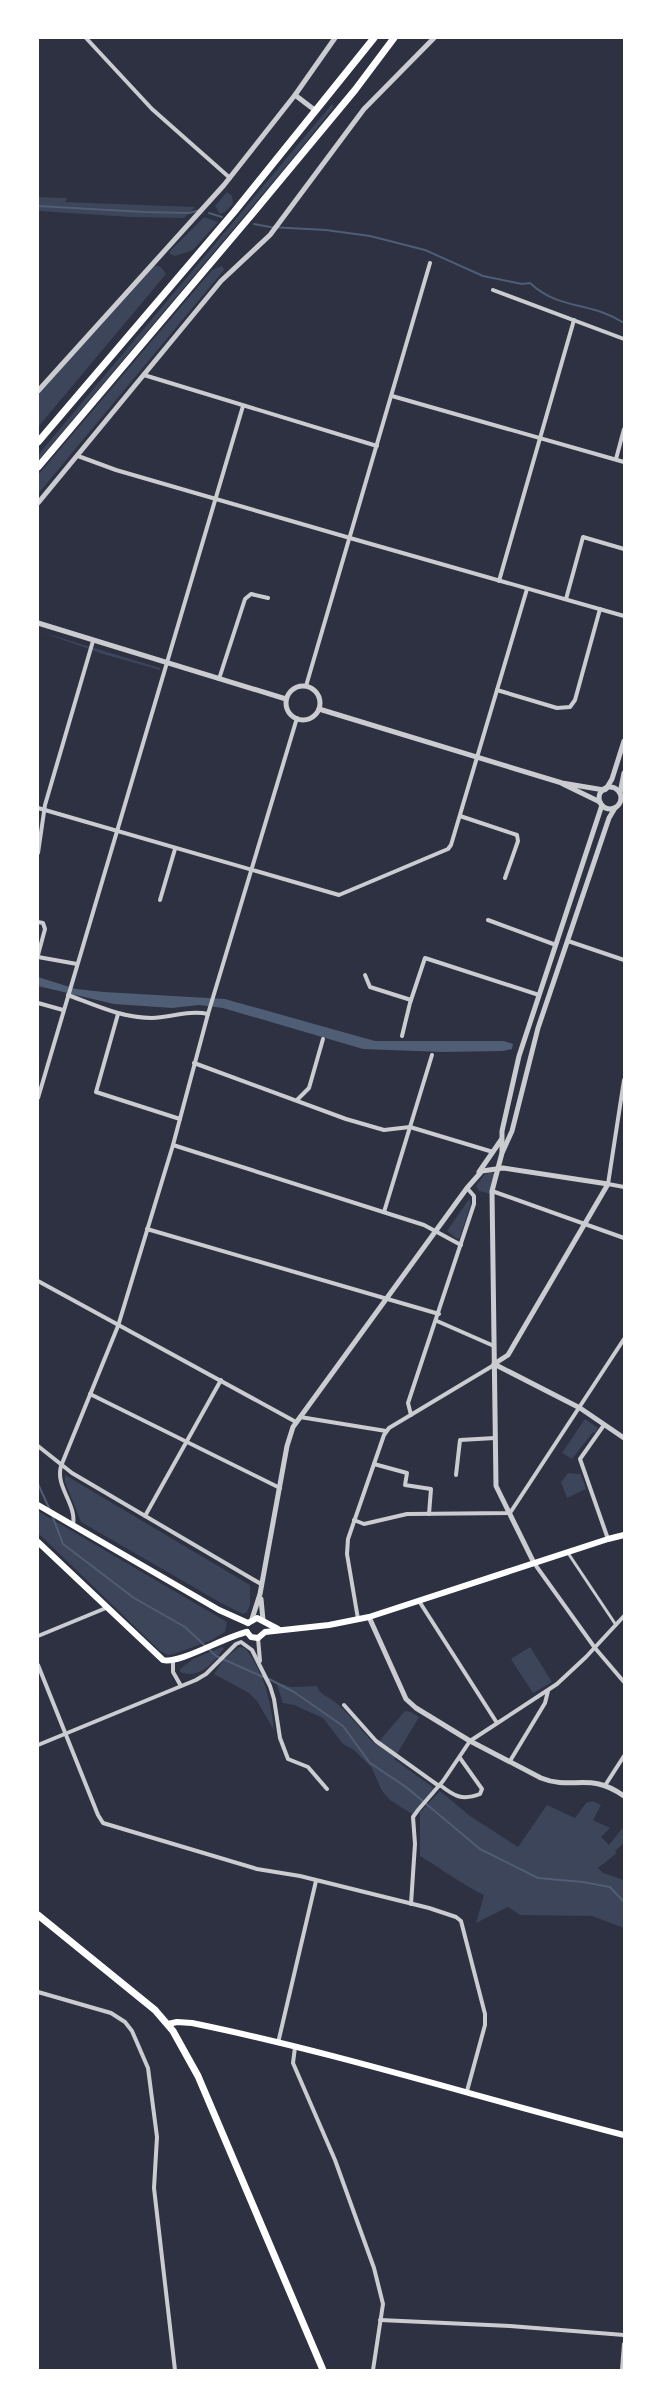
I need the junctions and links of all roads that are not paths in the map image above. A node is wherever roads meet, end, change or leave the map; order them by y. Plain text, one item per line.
1 (86, 38) edge
2 (335, 38) edge
3 (374, 38) edge
4 (394, 38) edge
5 (434, 38) edge
6 (295, 95) junction
7 (316, 111) junction
8 (230, 178) junction
9 (430, 263) dead end
10 (493, 290) dead end
11 (574, 320) junction
12 (624, 339) edge
13 (144, 375) junction
14 (38, 391) edge
15 (392, 396) junction
16 (243, 406) junction
17 (624, 429) edge
18 (540, 437) junction
19 (38, 442) edge
20 (377, 446) junction
21 (77, 455) junction
22 (616, 459) junction
23 (624, 462) edge
24 (38, 467) edge
25 (216, 498) junction
26 (38, 503) edge
27 (350, 538) junction
28 (624, 549) edge
29 (499, 581) junction
30 (527, 589) junction
31 (268, 598) dead end
32 (566, 599) junction
33 (600, 609) junction
34 (624, 616) edge
35 (38, 623) edge
36 (93, 640) junction
37 (167, 663) junction
38 (219, 679) junction
39 (306, 686) junction
40 (497, 690) junction
41 (286, 699) junction
42 (319, 709) junction
43 (297, 718) junction
44 (624, 741) edge
45 (477, 757) junction
46 (624, 773) edge
47 (562, 783) junction
48 (605, 789) junction
49 (622, 795) edge
50 (601, 803) junction
51 (619, 807) edge
52 (38, 808) edge
53 (44, 810) junction
54 (460, 816) junction
55 (116, 832) junction
56 (175, 848) junction
57 (38, 853) edge
58 (251, 870) junction
59 (506, 878) dead end
60 (160, 900) dead end
61 (488, 920) dead end
62 (38, 922) edge
63 (568, 941) junction
64 (556, 945) junction
65 (38, 956) edge
66 (624, 960) edge
67 (77, 964) junction
68 (365, 975) dead end
69 (68, 995) junction
70 (539, 995) junction
71 (411, 1000) junction
72 (38, 1003) edge
73 (63, 1010) junction
74 (118, 1014) junction
75 (208, 1014) junction
76 (402, 1036) dead end
77 (323, 1040) dead end
78 (432, 1054) dead end
79 (194, 1063) junction
80 (624, 1080) edge
81 (38, 1098) edge
82 (296, 1100) junction
83 (180, 1119) junction
84 (410, 1127) junction
85 (502, 1139) junction
86 (173, 1145) junction
87 (493, 1152) junction
88 (502, 1153) junction
89 (498, 1168) junction
90 (477, 1174) junction
91 (608, 1184) junction
92 (624, 1187) edge
93 (467, 1188) junction
94 (492, 1191) junction
95 (384, 1212) junction
96 (587, 1223) junction
97 (147, 1229) junction
98 (437, 1230) junction
99 (624, 1238) edge
100 (461, 1245) junction
101 (38, 1281) edge
102 (386, 1300) junction
103 (439, 1314) junction
104 (436, 1321) junction
105 (118, 1326) junction
106 (624, 1339) edge
107 (494, 1346) junction
108 (495, 1364) junction
109 (221, 1380) junction
110 (90, 1394) junction
111 (580, 1408) junction
112 (411, 1415) junction
113 (298, 1420) junction
114 (604, 1425) junction
115 (386, 1431) junction
116 (495, 1438) junction
117 (624, 1438) edge
118 (186, 1442) junction
119 (38, 1446) edge
120 (374, 1464) junction
121 (61, 1466) junction
122 (456, 1475) dead end
123 (280, 1488) junction
124 (39, 1506) edge
125 (510, 1513) junction
126 (429, 1514) junction
127 (145, 1516) junction
128 (354, 1520) junction
129 (72, 1525) junction
130 (624, 1535) edge
131 (608, 1539) junction
132 (38, 1542) edge
133 (568, 1553) junction
134 (534, 1563) junction
135 (262, 1584) junction
136 (260, 1594) junction
137 (419, 1601) junction
138 (106, 1608) junction
139 (624, 1616) edge
140 (369, 1617) junction
141 (358, 1620) junction
142 (250, 1621) junction
143 (264, 1621) junction
144 (616, 1625) junction
145 (284, 1630) junction
146 (247, 1632) junction
147 (266, 1632) junction
148 (38, 1636) edge
149 (258, 1638) junction
150 (595, 1648) junction
151 (173, 1662) junction
152 (38, 1665) edge
153 (260, 1665) junction
154 (624, 1682) edge
155 (181, 1686) junction
156 (548, 1690) junction
157 (344, 1705) dead end
158 (497, 1723) junction
159 (65, 1733) junction
160 (470, 1741) junction
161 (38, 1745) edge
162 (624, 1755) edge
163 (459, 1757) junction
164 (510, 1761) junction
165 (606, 1784) junction
166 (440, 1786) junction
167 (327, 1789) dead end
168 (624, 1796) edge
169 (316, 1881) junction
170 (411, 1904) junction
171 (38, 1916) edge
172 (38, 1992) edge
173 (168, 2024) junction
174 (278, 2043) junction
175 (296, 2047) junction
176 (467, 2091) junction
177 (624, 2135) edge
178 (380, 2320) junction
179 (624, 2335) edge
180 (624, 2344) edge
181 (175, 2370) edge
182 (323, 2370) edge
183 (373, 2370) edge
184 (622, 2370) edge

1 - 8 street
2 - 6 street
3 - 7 main road
4 - 24 main road
5 - 13 street
6 - 7 street
6 - 8 street
7 - 19 main road
8 - 14 street
9 - 15 street
10 - 11 street
11 - 12 street
11 - 18 street
13 - 16 street
13 - 21 street
15 - 18 street
15 - 20 street
16 - 20 street
16 - 25 street
17 - 22 street
18 - 22 street
18 - 29 street
20 - 27 street
21 - 25 street
21 - 26 street
22 - 23 street
25 - 27 street
25 - 37 street
27 - 29 street
27 - 39 street
28 - 32 street
29 - 30 street
30 - 32 street
30 - 40 street
31 - 38 street
32 - 33 street
33 - 34 street
33 - 40 street
35 - 36 street
36 - 37 street
36 - 53 street
37 - 38 street
37 - 55 street
38 - 41 street
39 - 41 street
39 - 42 street
40 - 45 street
41 - 43 street
42 - 43 street
42 - 45 street
43 - 58 street
44 - 48 street
45 - 47 street
45 - 54 street
46 - 49 street
47 - 48 street
47 - 50 street
48 - 49 street
48 - 50 street
49 - 51 street
50 - 51 street
50 - 64 street
51 - 63 street
52 - 53 street
53 - 55 street
53 - 57 street
54 - 58 street
54 - 59 street
55 - 56 street
55 - 67 street
56 - 58 street
56 - 60 street
58 - 75 street
61 - 64 street
62 - 65 street
63 - 66 street
63 - 88 street
64 - 70 street
65 - 67 street
67 - 69 street
68 - 71 street
69 - 73 street
69 - 74 street
70 - 71 street
70 - 85 street
71 - 76 street
72 - 73 street
73 - 81 street
74 - 75 street
74 - 83 street
75 - 79 street
77 - 82 street
78 - 84 street
79 - 82 street
79 - 83 street
80 - 91 street
82 - 84 street
83 - 86 street
84 - 87 street
84 - 95 street
85 - 87 street
85 - 88 street
86 - 95 street
86 - 97 street
87 - 90 street
88 - 89 street
89 - 90 street
89 - 91 street
89 - 94 street
90 - 93 street
91 - 92 street
91 - 96 street
93 - 98 street
93 - 100 street
94 - 96 street
94 - 107 street
95 - 98 street
96 - 99 street
96 - 108 street
97 - 102 street
97 - 105 street
98 - 100 street
98 - 102 street
100 - 103 street
101 - 105 street
102 - 103 street
102 - 113 street
103 - 104 street
104 - 107 street
104 - 112 street
105 - 109 street
105 - 110 street
106 - 111 street
107 - 108 street
108 - 111 street
108 - 112 street
108 - 116 street
109 - 113 street
109 - 118 street
110 - 118 street
110 - 121 street
111 - 114 street
111 - 125 street
112 - 115 street
113 - 115 street
113 - 123 street
114 - 117 street
114 - 131 street
115 - 120 street
116 - 122 street
116 - 125 street
118 - 123 street
118 - 127 street
119 - 121 street
120 - 126 street
120 - 128 street
121 - 127 street
121 - 129 street
123 - 135 street
124 - 129 main road
125 - 126 street
125 - 134 street
126 - 128 street
127 - 135 street
128 - 141 street
129 - 142 main road
130 - 131 main road
131 - 133 main road
132 - 138 main road
133 - 134 main road
133 - 144 street
134 - 137 main road
134 - 150 street
135 - 136 street
136 - 142 street
136 - 143 street
137 - 140 main road
137 - 158 street
138 - 148 street
138 - 151 main road
139 - 144 street
140 - 141 main road
140 - 160 street
141 - 145 main road
142 - 143 main road
142 - 146 main road
143 - 145 main road
143 - 147 main road
144 - 150 street
145 - 147 main road
146 - 149 main road
146 - 151 main road
147 - 149 main road
149 - 153 street
150 - 154 street
150 - 156 street
151 - 155 street
152 - 159 street
153 - 155 street
153 - 167 street
155 - 159 street
156 - 158 street
156 - 164 street
157 - 166 street
158 - 160 street
159 - 161 street
159 - 169 street
160 - 163 street
160 - 164 street
162 - 165 street
163 - 166 street
163 - 166 street
164 - 165 street
165 - 168 street
166 - 170 street
169 - 170 street
169 - 174 street
170 - 176 street
171 - 173 main road
172 - 181 street
173 - 174 main road
173 - 182 main road
174 - 175 main road
175 - 176 main road
175 - 178 street
176 - 177 main road
178 - 179 street
178 - 183 street
180 - 184 street

